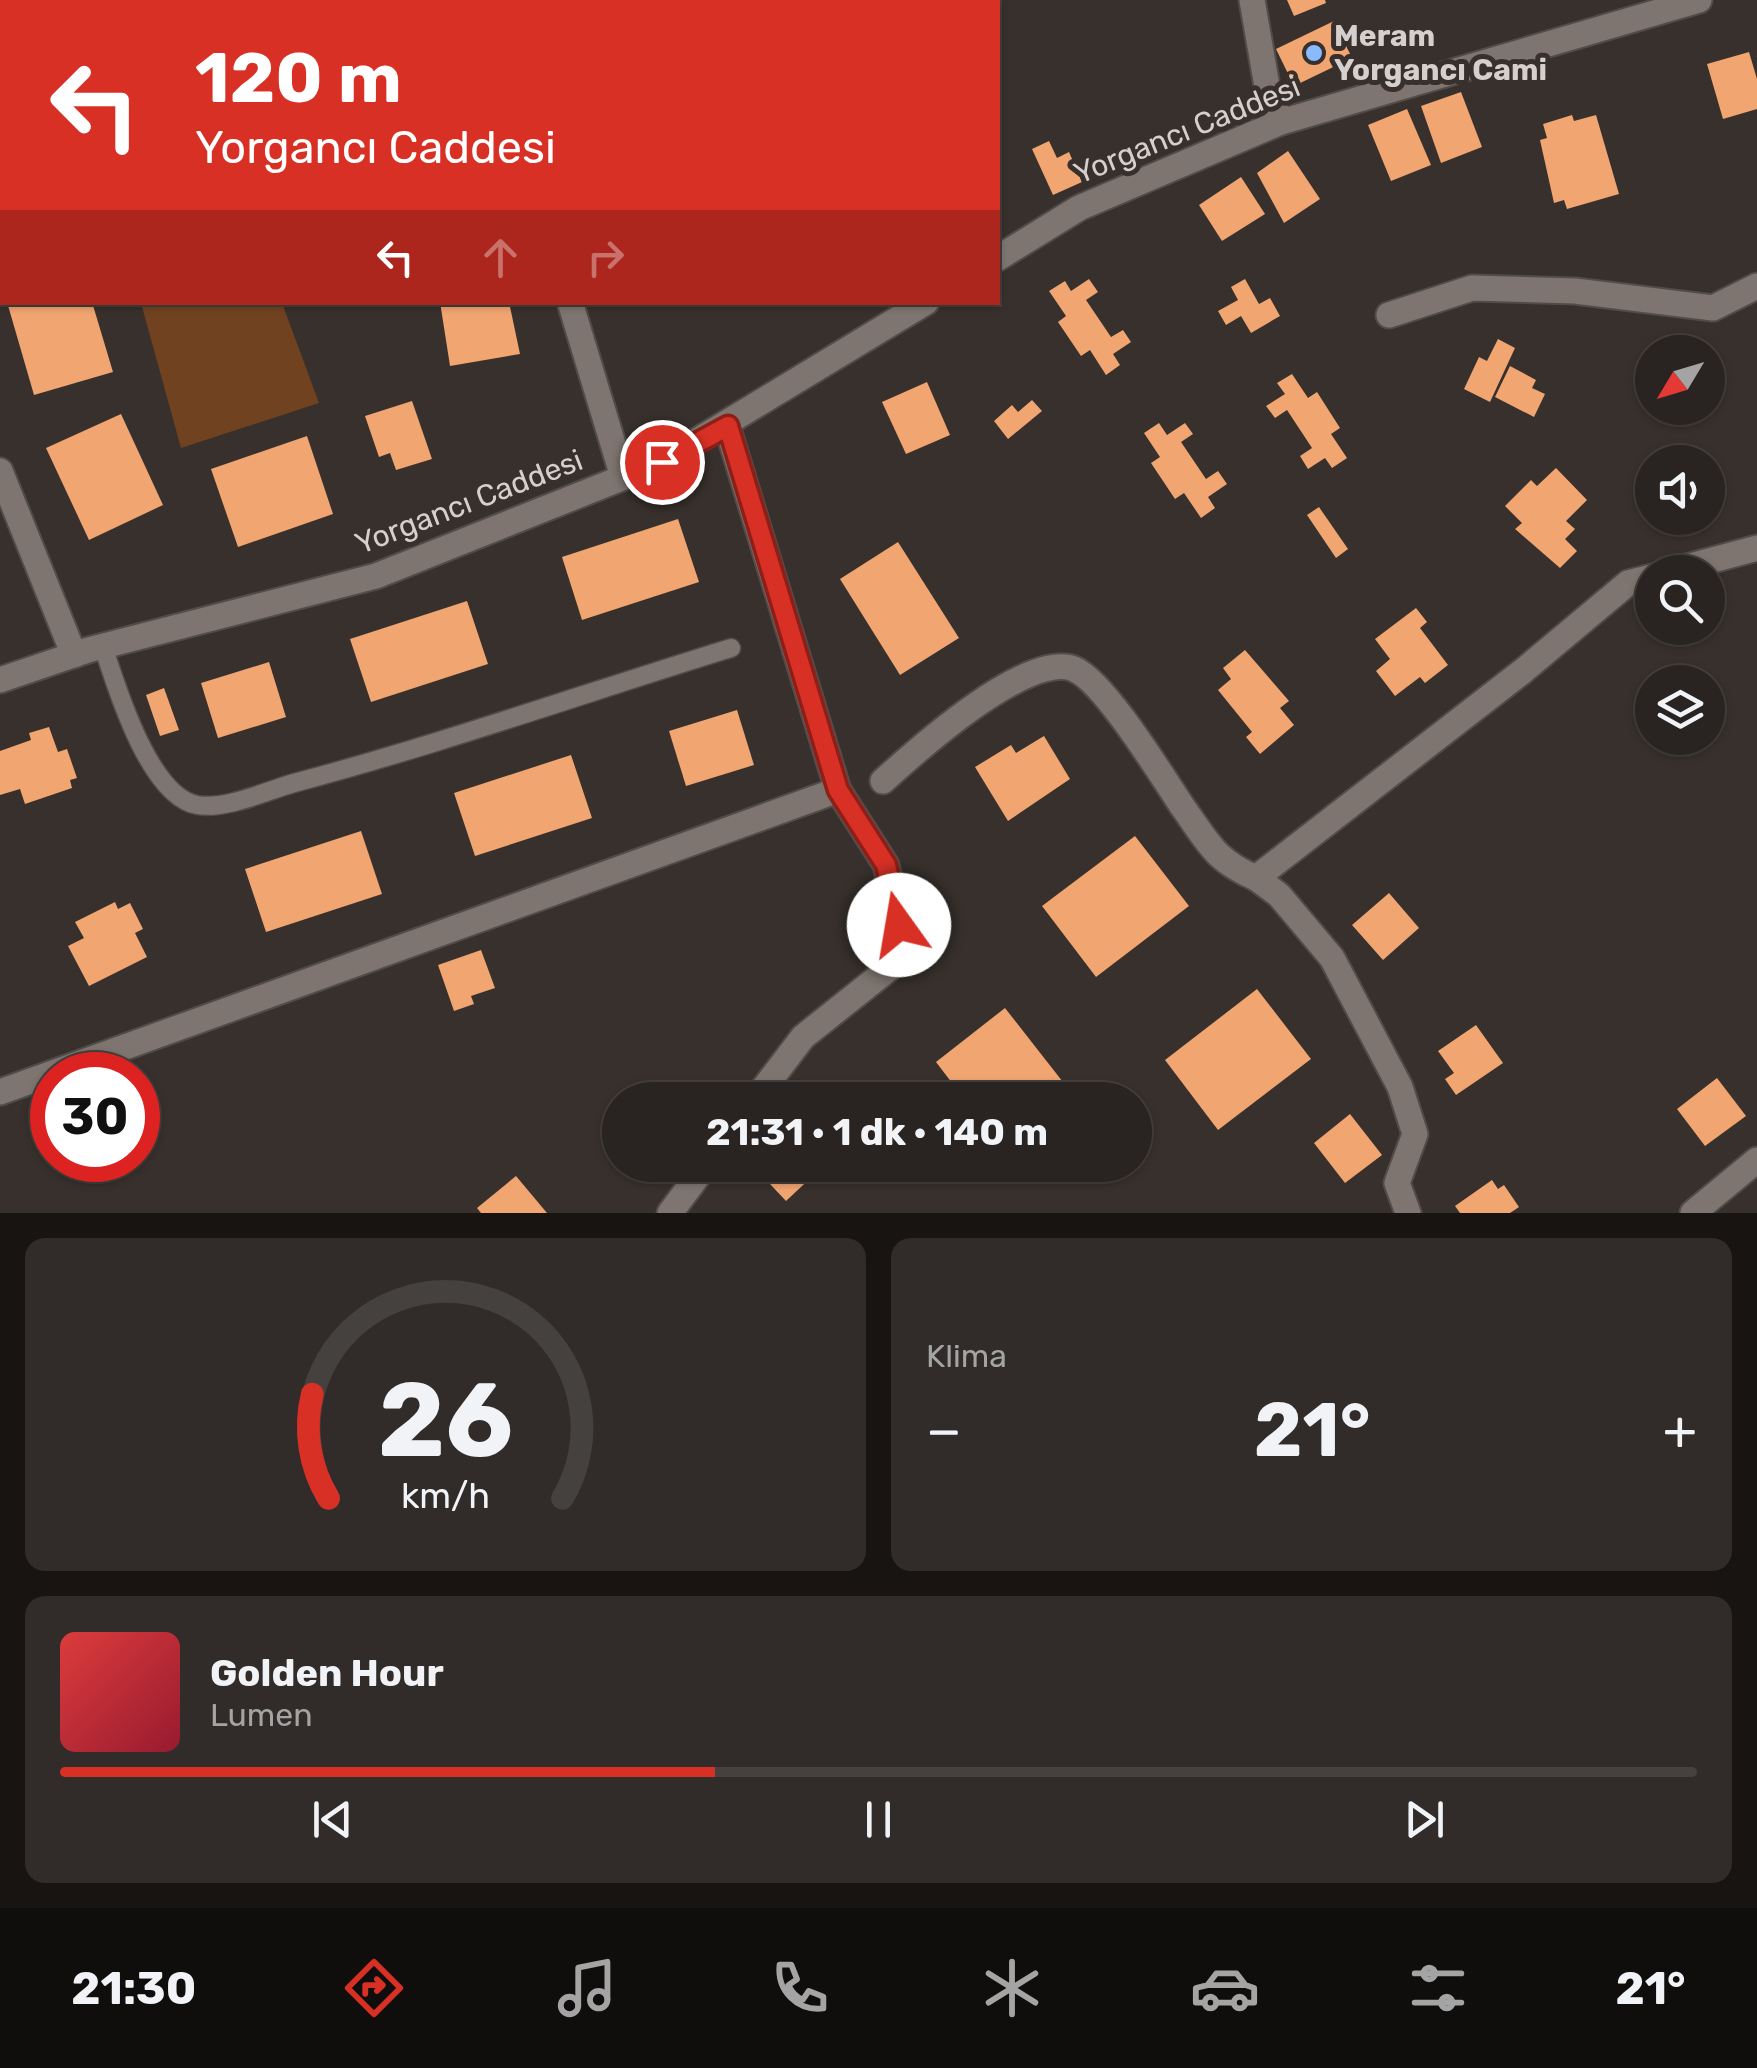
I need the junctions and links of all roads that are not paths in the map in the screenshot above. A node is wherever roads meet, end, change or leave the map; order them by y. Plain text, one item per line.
1 (1252, 0) edge
2 (1700, 0) edge
3 (1281, 122) junction
4 (1000, 257) edge
5 (1757, 286) edge
6 (571, 305) edge
7 (921, 305) edge
8 (1389, 316) dead end
9 (728, 426) junction
10 (0, 471) edge
11 (623, 477) junction
12 (1757, 548) edge
13 (1725, 557) edge
14 (1635, 582) edge
15 (103, 646) junction
16 (731, 648) dead end
17 (74, 655) junction
18 (0, 680) edge
19 (882, 780) dead end
20 (838, 790) junction
21 (1256, 878) junction
22 (769, 1082) edge
23 (0, 1092) edge
24 (1757, 1160) edge
25 (693, 1182) edge
26 (670, 1213) edge
27 (1408, 1213) edge
28 (1693, 1213) edge

1 - 3 street
2 - 3 street, Yorgancı Caddesi
3 - 4 street, Yorgancı Caddesi
5 - 8 street
6 - 11 street
7 - 9 street, Yorgancı Caddesi
9 - 11 street, Yorgancı Caddesi
9 - 20 street
10 - 17 street
11 - 15 street, Yorgancı Caddesi
12 - 13 street
14 - 21 street
15 - 16 lane
15 - 17 street, Yorgancı Caddesi
17 - 18 street, Yorgancı Caddesi
19 - 21 street
20 - 22 street
20 - 23 street
21 - 27 street
24 - 28 street
25 - 26 street

